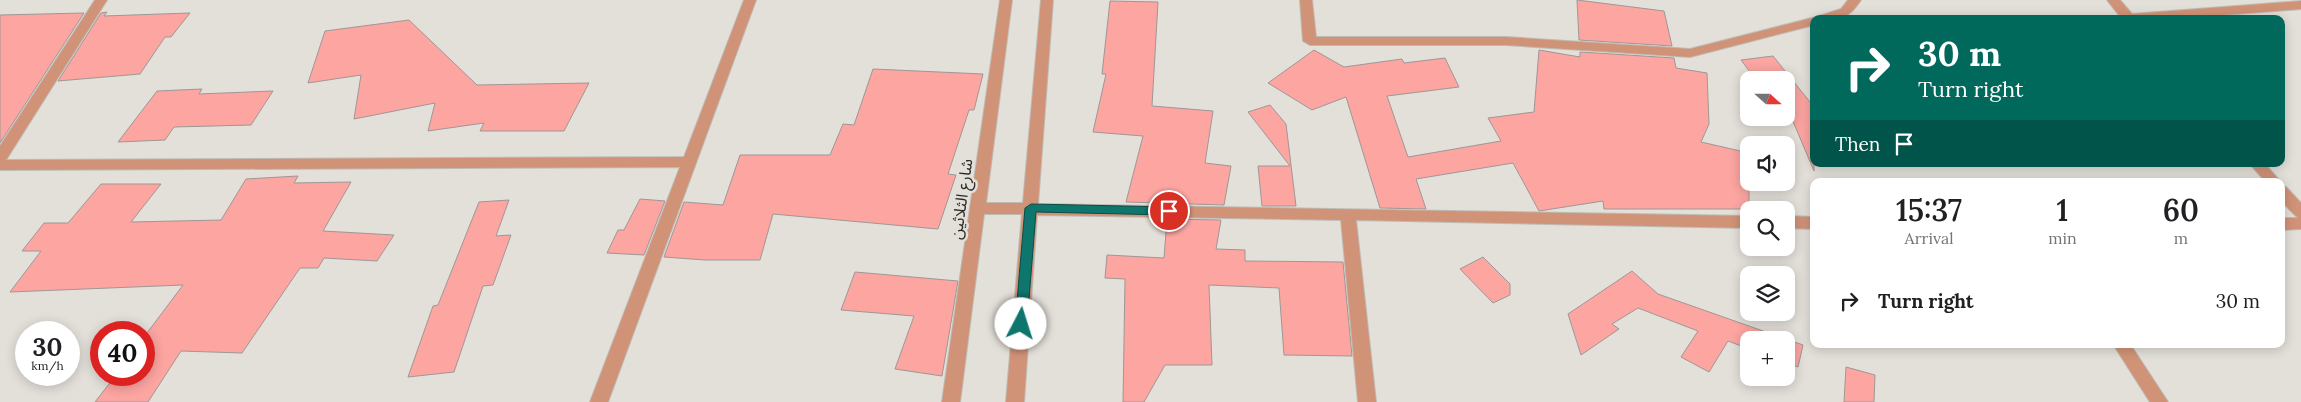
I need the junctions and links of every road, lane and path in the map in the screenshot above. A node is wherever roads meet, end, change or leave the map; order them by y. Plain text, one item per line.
1 (101, 0) edge
2 (750, 0) edge
3 (1006, 0) edge
4 (1047, 0) edge
5 (1306, 0) edge
6 (1855, 0) edge
7 (2113, 0) edge
8 (2301, 5) edge
9 (1835, 15) edge
10 (2126, 15) edge
11 (2178, 15) edge
12 (1810, 22) edge
13 (0, 158) edge
14 (689, 162) junction
15 (0, 166) edge
16 (2260, 167) edge
17 (2270, 178) edge
18 (2285, 195) edge
19 (978, 208) junction
20 (1031, 208) junction
21 (2301, 213) edge
22 (1348, 215) junction
23 (1740, 222) edge
24 (1795, 222) edge
25 (1810, 223) edge
26 (2301, 223) edge
27 (2285, 224) edge
28 (2124, 348) edge
29 (599, 402) edge
30 (951, 402) edge
31 (1014, 402) edge
32 (1367, 402) edge
33 (2160, 402) edge

1 - 13 street
2 - 14 street
3 - 19 street, شارع الثلاثين
4 - 20 street
5 - 12 street
6 - 9 street
7 - 10 street
8 - 11 street
14 - 15 street
14 - 29 street
16 - 17 street
18 - 21 street
19 - 20 street
19 - 30 street, شارع الثلاثين
20 - 22 street
20 - 31 street
22 - 23 street
22 - 32 street
24 - 25 street
26 - 27 street
28 - 33 street

